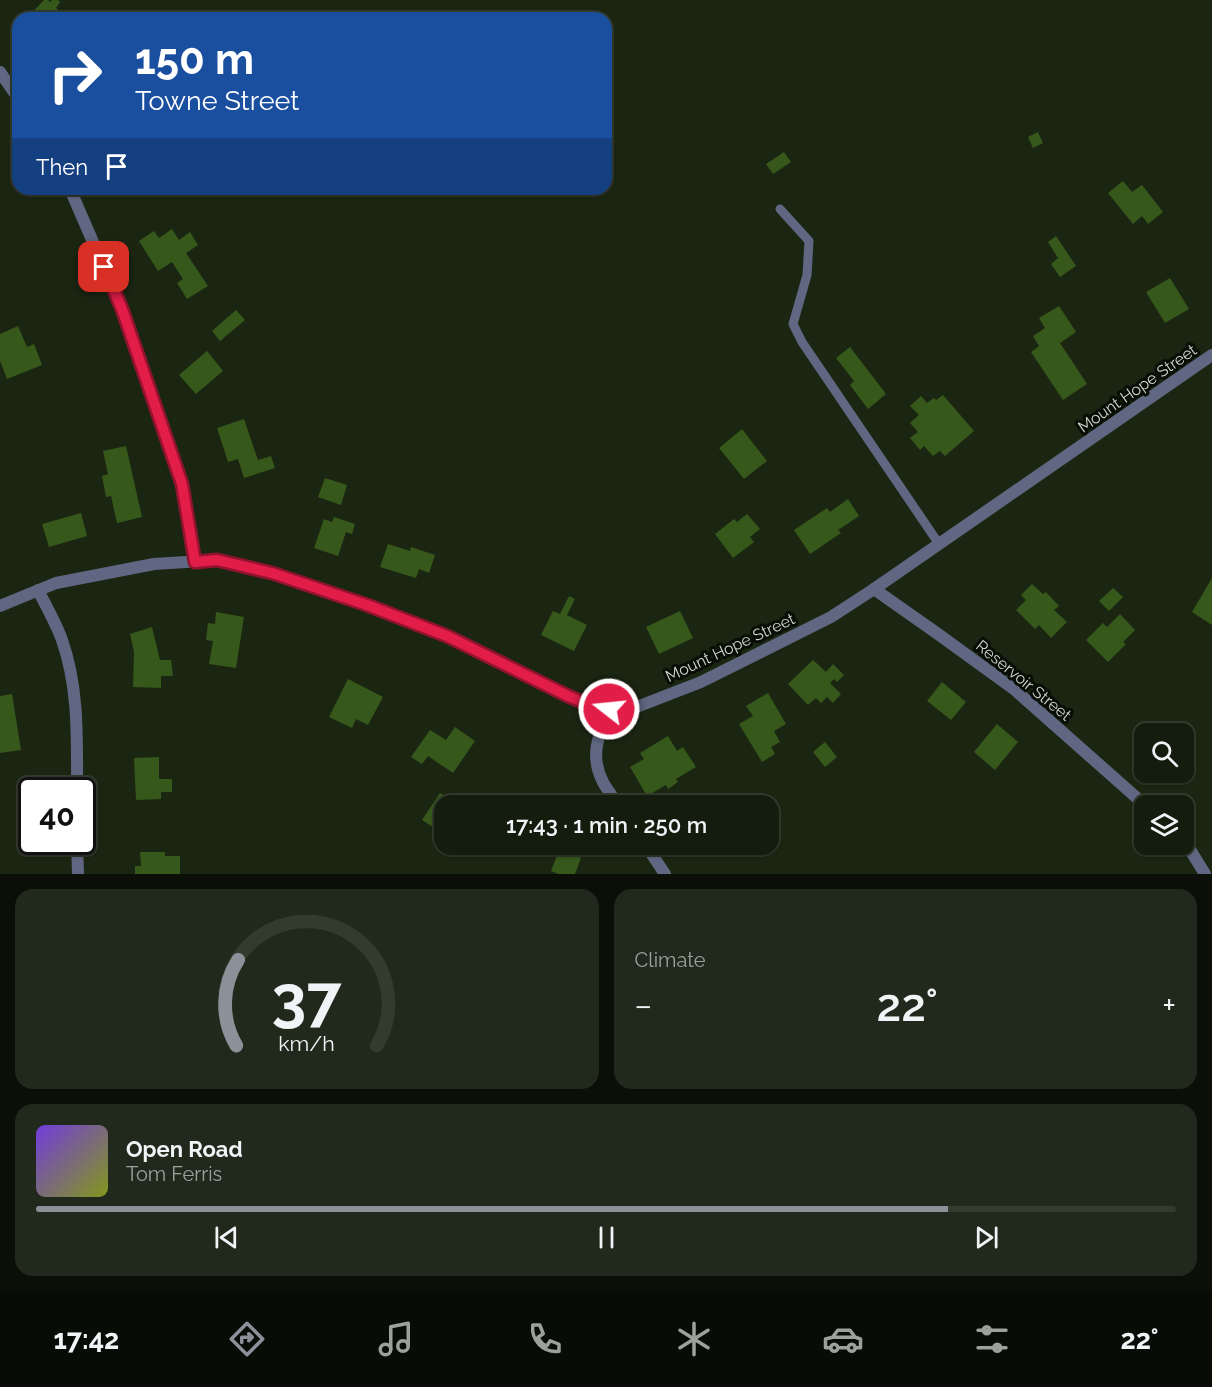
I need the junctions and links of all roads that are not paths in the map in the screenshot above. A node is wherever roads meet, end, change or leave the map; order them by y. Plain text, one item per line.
1 (0, 72) edge
2 (12, 89) edge
3 (73, 195) edge
4 (780, 208) dead end
5 (1212, 355) edge
6 (939, 544) junction
7 (195, 562) junction
8 (874, 589) junction
9 (38, 590) junction
10 (0, 606) edge
11 (609, 709) junction
12 (76, 777) edge
13 (612, 795) edge
14 (1134, 795) edge
15 (77, 855) edge
16 (652, 855) edge
17 (1193, 855) edge
18 (78, 874) edge
19 (665, 874) edge
20 (1205, 874) edge

1 - 2 street
3 - 7 street
4 - 6 lane
5 - 6 street, Mount Hope Street
6 - 8 street, Mount Hope Street
7 - 9 street, Mount Hope Street
7 - 11 street, Mount Hope Street
8 - 11 street, Mount Hope Street
8 - 14 street, Reservoir Street
9 - 10 street, Mount Hope Street
9 - 12 street
11 - 13 street
15 - 18 street
16 - 19 street
17 - 20 street

